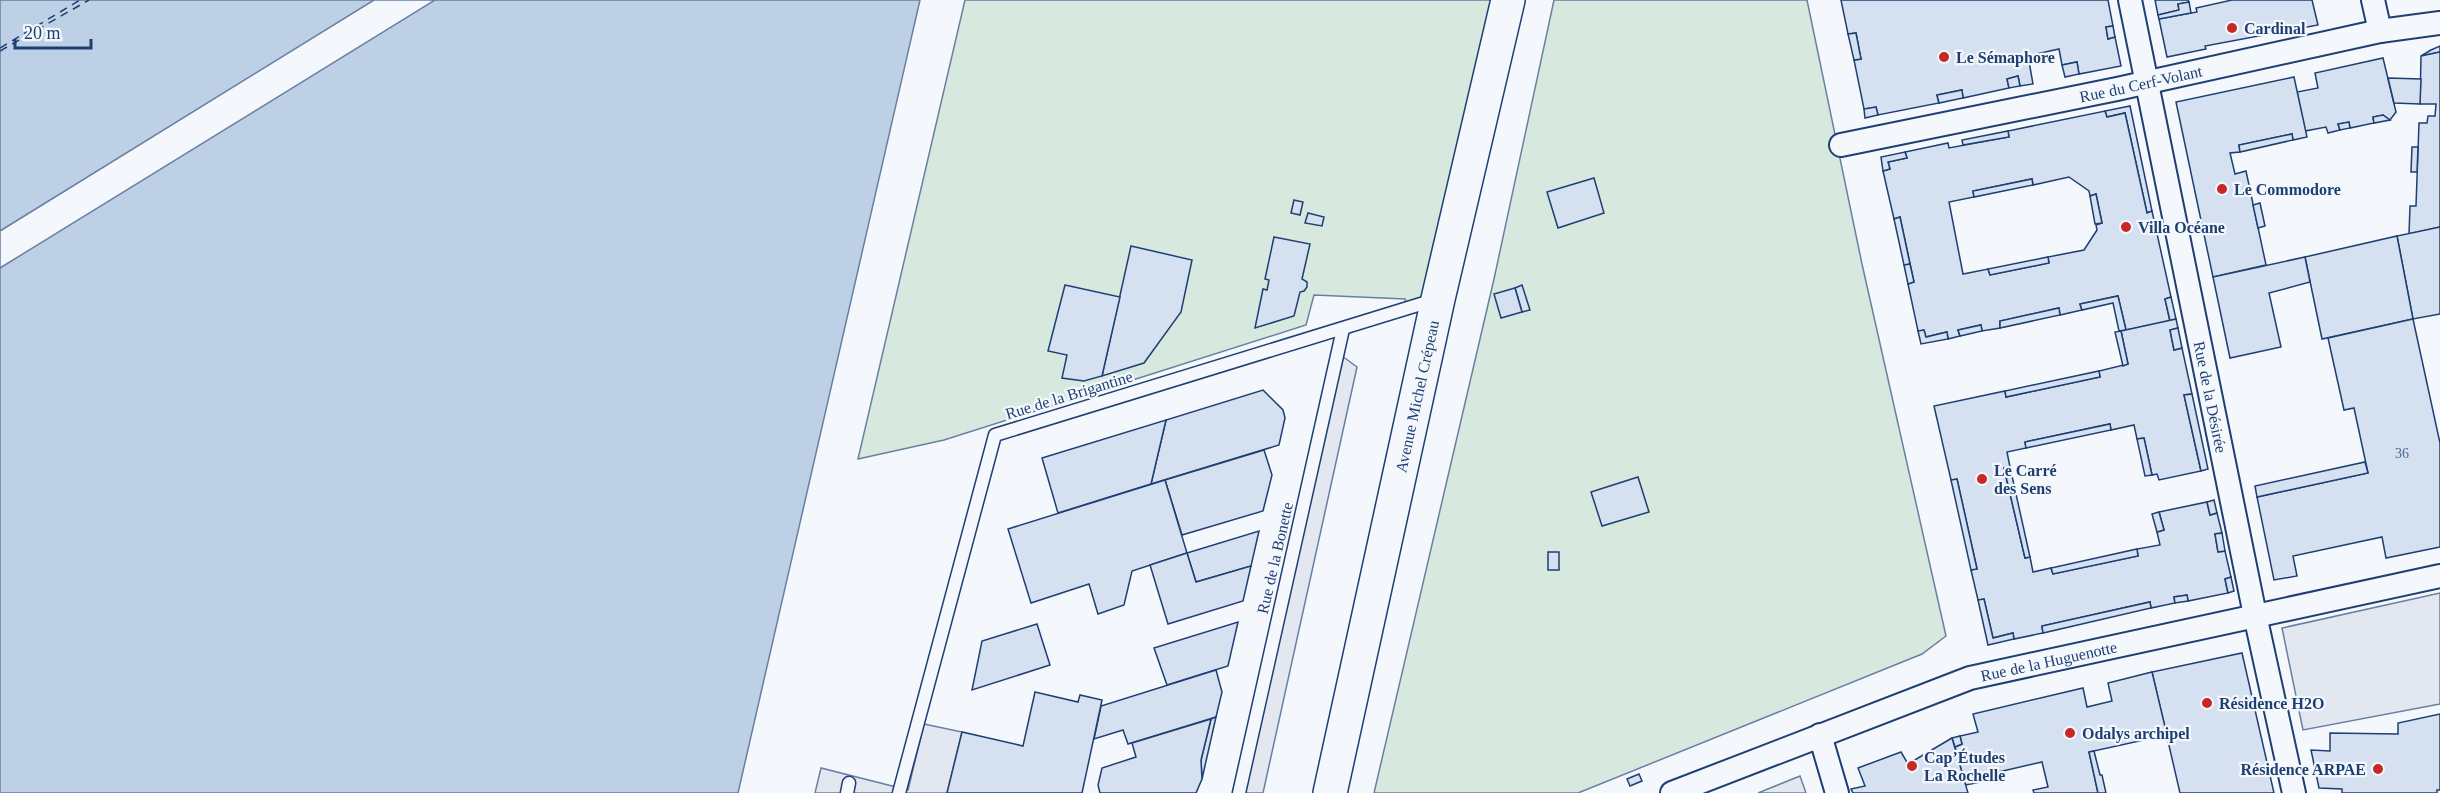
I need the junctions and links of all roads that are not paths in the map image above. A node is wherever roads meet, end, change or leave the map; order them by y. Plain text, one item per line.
1 (1508, 0) edge
2 (2130, 0) edge
3 (2373, 0) edge
4 (2440, 23) edge
5 (2380, 31) junction
6 (2146, 82) junction
7 (1841, 145) dead end
8 (1438, 299) junction
9 (1343, 329) junction
10 (2440, 576) edge
11 (2255, 615) junction
12 (1820, 735) junction
13 (899, 793) edge
14 (1239, 793) edge
15 (1330, 793) edge
16 (1672, 793) edge
17 (1838, 793) edge
18 (2294, 793) edge

1 - 8 street, Avenue Michel Crépeau
2 - 6 street, Rue de la Désirée
3 - 5 street
4 - 5 street, Rue du Cerf-Volant
5 - 6 street, Rue du Cerf-Volant
6 - 7 street, Rue du Cerf-Volant
6 - 11 street, Rue de la Désirée
8 - 9 lane, Rue de la Brigantine
8 - 15 street, Avenue Michel Crépeau
9 - 13 lane, Rue de la Brigantine
9 - 14 lane, Rue de la Bonette
10 - 11 street, Rue de la Huguenotte
11 - 12 street, Rue de la Huguenotte
11 - 18 street, Rue de la Désirée
12 - 16 street, Rue de la Huguenotte
12 - 17 street

